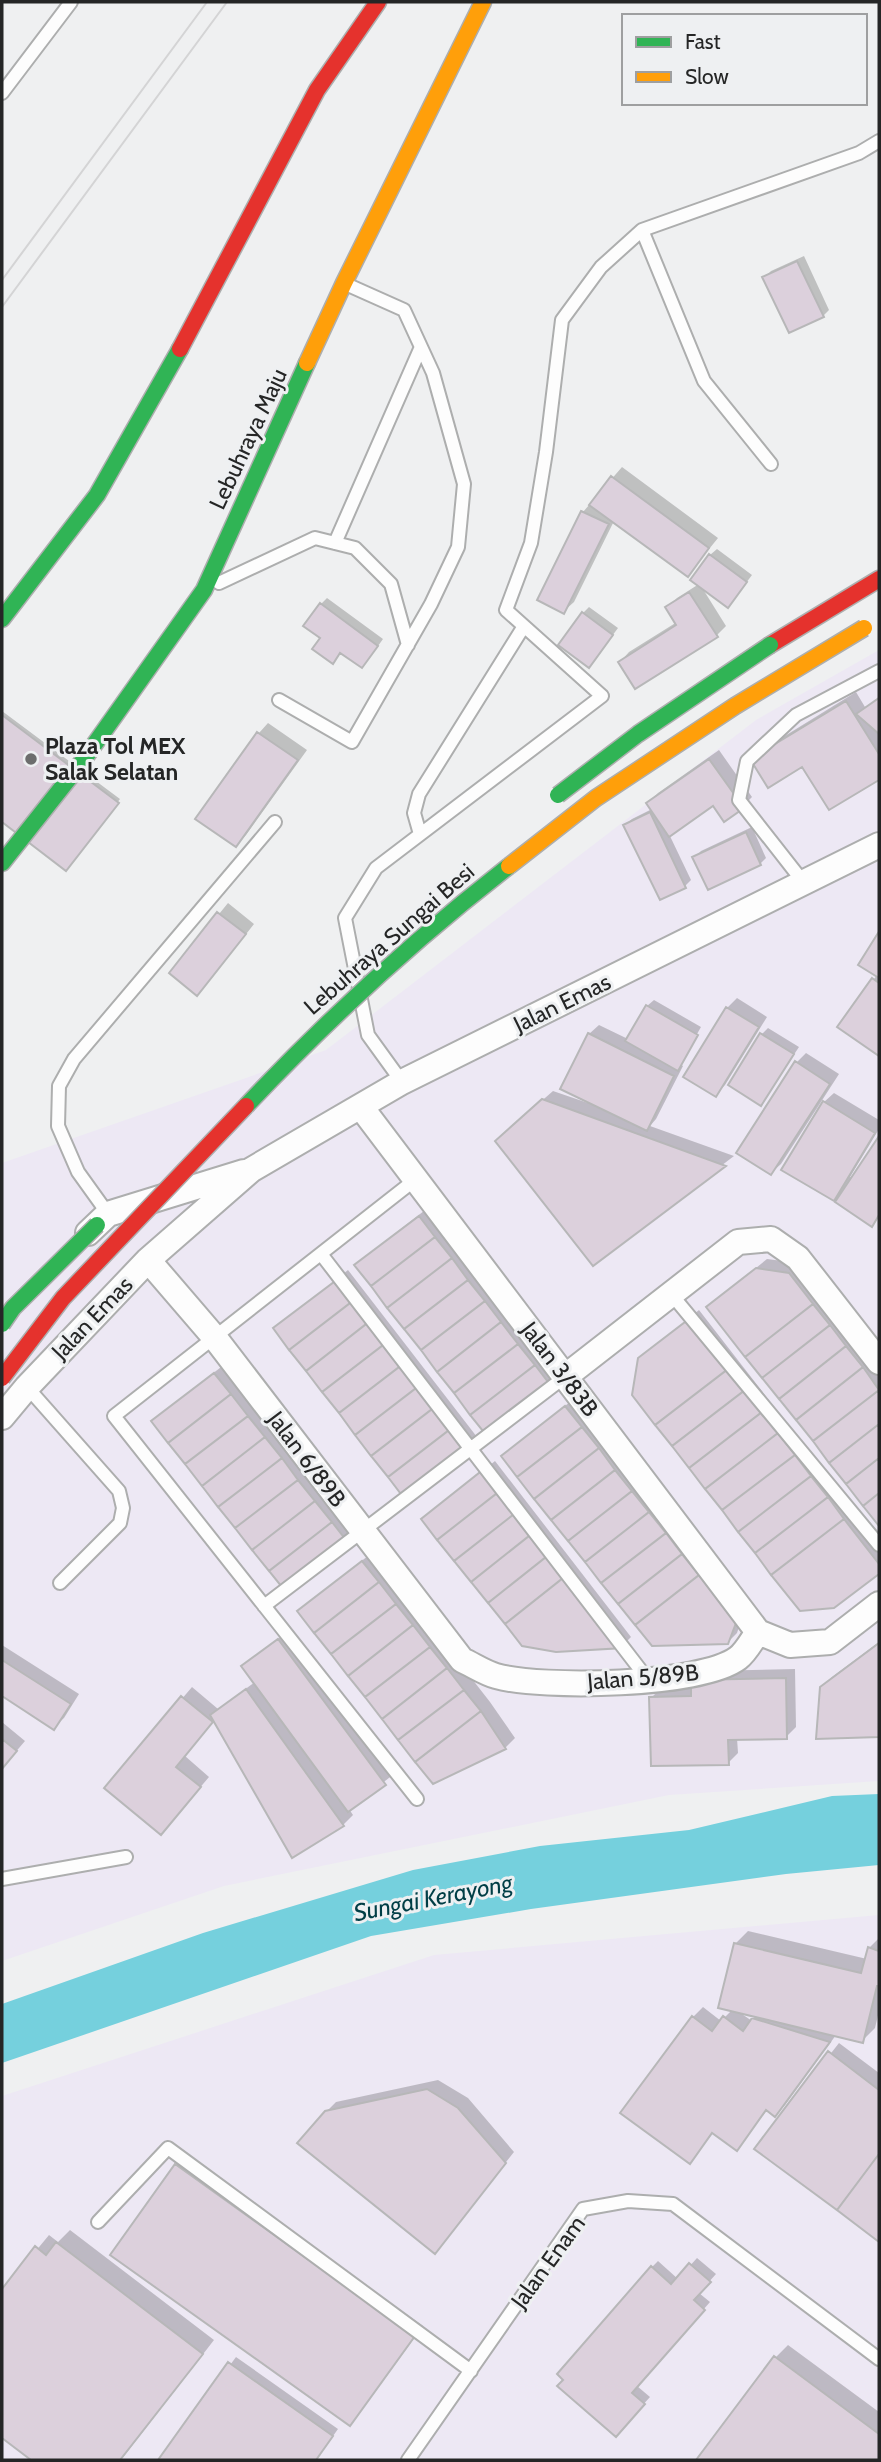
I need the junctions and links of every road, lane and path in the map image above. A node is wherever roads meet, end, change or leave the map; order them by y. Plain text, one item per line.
1 (71, 2) edge
2 (378, 2) edge
3 (483, 2) edge
4 (2, 93) edge
5 (879, 142) edge
6 (642, 230) junction
7 (344, 283) junction
8 (421, 347) junction
9 (771, 464) dead end
10 (335, 543) junction
11 (879, 579) edge
12 (204, 590) junction
13 (2, 618) edge
14 (879, 619) edge
15 (524, 626) junction
16 (408, 646) junction
17 (879, 671) edge
18 (279, 700) dead end
19 (543, 807) dead end
20 (275, 822) dead end
21 (420, 834) junction
22 (879, 845) edge
23 (2, 863) edge
24 (804, 883) junction
25 (372, 955) dead end
26 (343, 983) dead end
27 (402, 1082) junction
28 (361, 1107) junction
29 (251, 1170) junction
30 (416, 1179) junction
31 (130, 1193) dead end
32 (107, 1214) junction
33 (140, 1251) junction
34 (321, 1254) junction
35 (672, 1295) junction
36 (2, 1317) edge
37 (2, 1324) edge
38 (215, 1338) junction
39 (879, 1362) edge
40 (566, 1376) junction
41 (2, 1378) edge
42 (27, 1387) junction
43 (2, 1417) edge
44 (472, 1448) junction
45 (362, 1532) junction
46 (879, 1545) edge
47 (60, 1583) dead end
48 (879, 1604) edge
49 (264, 1606) junction
50 (758, 1632) junction
51 (462, 1660) joint
52 (649, 1681) junction
53 (417, 1799) dead end
54 (126, 1857) dead end
55 (2, 1879) edge
56 (98, 2222) dead end
57 (879, 2359) edge
58 (471, 2371) junction
59 (408, 2460) edge

1 - 4 lane
2 - 13 highway
3 - 7 highway, Lebuhraya Maju
5 - 6 lane
6 - 9 lane
6 - 15 lane
7 - 8 lane
7 - 12 highway, Lebuhraya Maju
8 - 10 lane
8 - 16 lane
10 - 12 lane
10 - 16 lane
11 - 19 highway, bridge
12 - 23 highway, Lebuhraya Maju
14 - 41 highway, Lebuhraya Sungai Besi, bridge
15 - 21 lane
15 - 21 lane
16 - 18 lane
17 - 24 lane
20 - 32 lane
21 - 27 lane
22 - 24 street, Jalan Emas
24 - 27 street, Jalan Emas
25 - 26 highway, Lebuhraya Sungai Besi
27 - 28 street, Jalan Emas
28 - 29 street, Jalan Emas
28 - 30 street, Jalan 3/83B
29 - 32 street, Jalan Emas
29 - 33 street, Jalan Emas
30 - 34 lane
30 - 40 street, Jalan 3/83B
31 - 37 highway, bridge
32 - 33 lane
32 - 36 street, Jalan Emas
33 - 38 street, Jalan 6/89B
33 - 42 street, Jalan Emas
34 - 38 lane
34 - 44 lane
35 - 39 street
35 - 40 street
35 - 46 lane
38 - 45 street, Jalan 6/89B
38 - 49 lane
40 - 44 lane
40 - 50 street, Jalan 3/83B
42 - 43 street, Jalan Emas
42 - 47 lane
44 - 45 lane
44 - 52 lane
45 - 49 lane
45 - 51 street, Jalan 6/89B
48 - 50 street
49 - 53 lane
50 - 52 street, Jalan 5/89B
51 - 52 street, Jalan 5/89B
54 - 55 lane
56 - 58 lane
57 - 58 lane, Jalan Enam
58 - 59 lane, Jalan Enam

